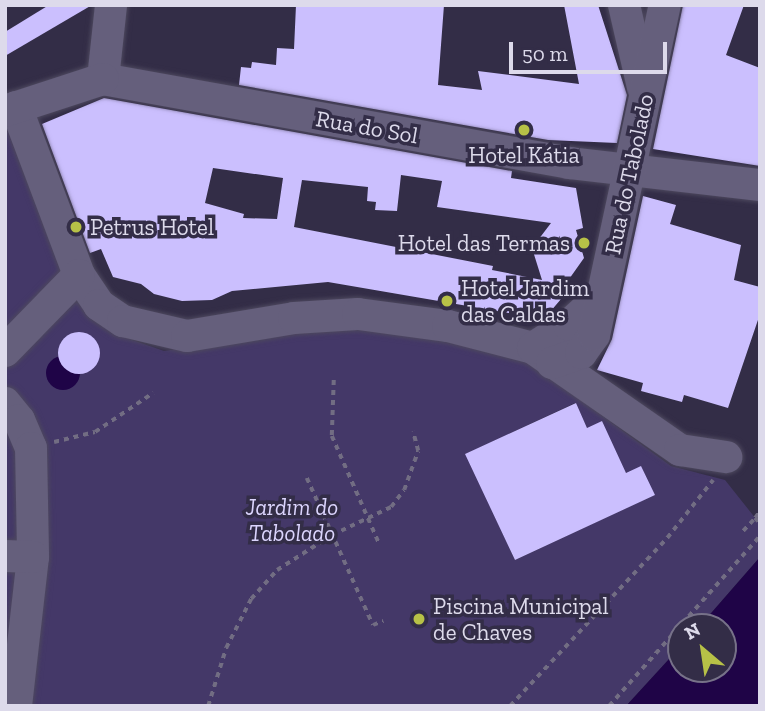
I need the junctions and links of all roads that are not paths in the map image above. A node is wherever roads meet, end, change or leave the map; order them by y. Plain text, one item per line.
1 (111, 5) edge
2 (665, 8) edge
3 (625, 10) edge
4 (103, 79) junction
5 (646, 99) junction
6 (11, 109) edge
7 (632, 169) junction
8 (760, 185) edge
9 (79, 275) junction
10 (5, 351) edge
11 (542, 355) junction
12 (5, 403) edge
13 (726, 457) road end
14 (19, 556) edge
15 (16, 706) edge

1 - 4 street
2 - 3 street
2 - 5 street, Rua do Tabolado
3 - 5 street
4 - 6 street
4 - 7 street, Rua do Sol
5 - 7 street, Rua do Tabolado
6 - 9 street
7 - 8 street, Rua do Sol
7 - 11 street, Rua do Tabolado
9 - 10 street
9 - 11 street
11 - 13 street
12 - 14 street
14 - 15 street

